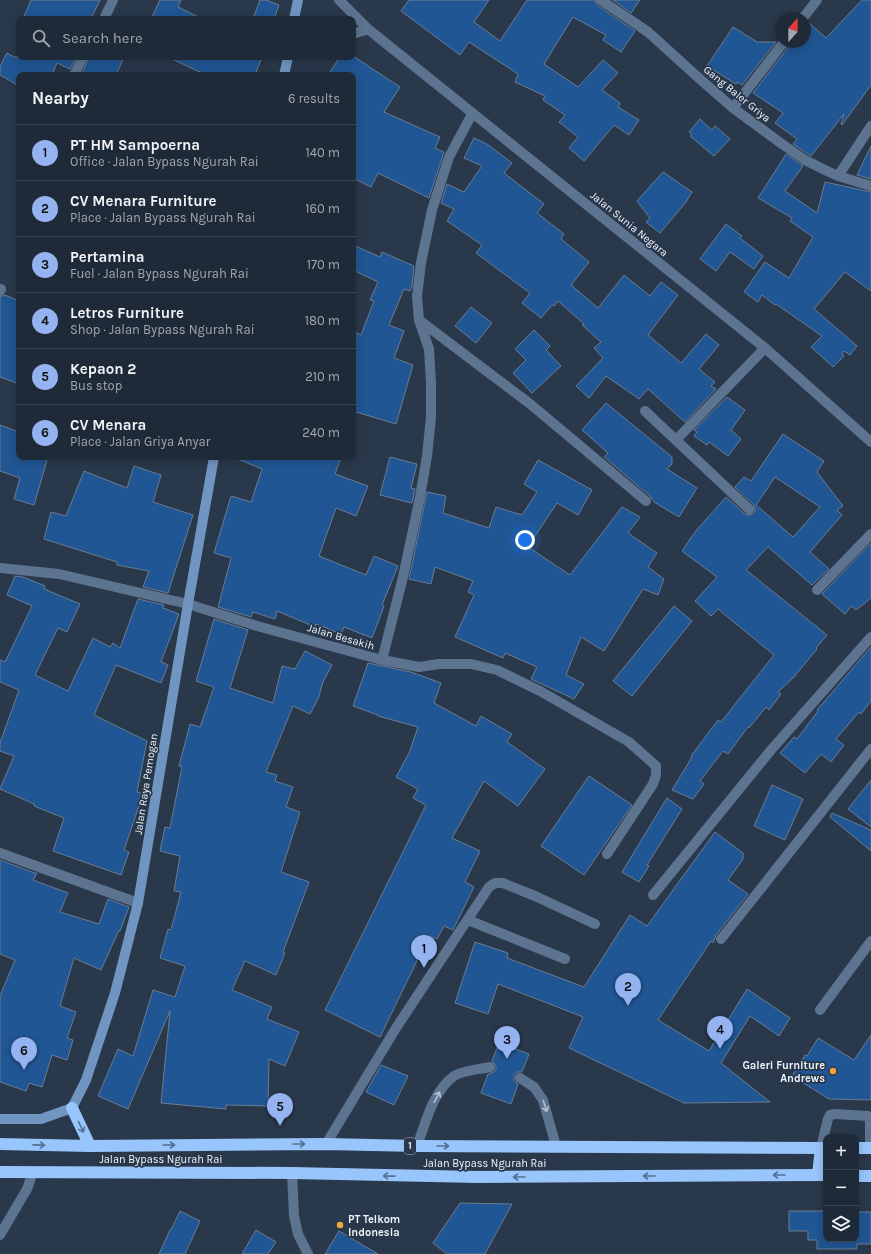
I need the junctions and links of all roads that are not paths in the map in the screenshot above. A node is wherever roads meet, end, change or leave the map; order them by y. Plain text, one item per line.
1 (114, 0) edge
2 (298, 0) edge
3 (340, 0) edge
4 (601, 0) edge
5 (817, 0) edge
6 (808, 12) edge
7 (106, 16) edge
8 (295, 16) edge
9 (355, 16) edge
10 (356, 17) edge
11 (368, 30) junction
12 (356, 33) edge
13 (779, 48) edge
14 (82, 60) edge
15 (287, 60) edge
16 (76, 72) edge
17 (285, 72) edge
18 (734, 108) junction
19 (472, 114) junction
20 (871, 126) edge
21 (838, 176) junction
22 (871, 186) edge
23 (419, 320) junction
24 (765, 348) junction
25 (645, 411) dead end
26 (676, 440) junction
27 (871, 442) edge
28 (213, 460) edge
29 (646, 501) dead end
30 (750, 509) dead end
31 (871, 534) edge
32 (0, 568) edge
33 (817, 590) dead end
34 (188, 604) junction
35 (871, 637) edge
36 (382, 660) junction
37 (871, 749) edge
38 (0, 853) edge
39 (607, 854) dead end
40 (653, 895) dead end
41 (138, 903) junction
42 (468, 920) junction
43 (594, 924) dead end
44 (721, 939) dead end
45 (871, 941) edge
46 (565, 959) dead end
47 (820, 1010) dead end
48 (490, 1067) dead end
49 (520, 1078) dead end
50 (72, 1108) junction
51 (0, 1119) edge
52 (825, 1134) edge
53 (0, 1144) edge
54 (326, 1144) junction
55 (90, 1146) junction
56 (417, 1146) junction
57 (556, 1146) junction
58 (823, 1148) edge
59 (859, 1148) edge
60 (871, 1148) edge
61 (0, 1172) edge
62 (33, 1172) junction
63 (292, 1173) junction
64 (822, 1175) edge
65 (859, 1176) edge
66 (871, 1176) edge
67 (0, 1235) edge
68 (308, 1254) edge

1 - 7 street
2 - 8 street
3 - 9 street, Jalan Sunia Negara
4 - 18 street, Gang Baler Griya
5 - 6 street
10 - 11 street, Jalan Sunia Negara
11 - 12 street
11 - 19 street, Jalan Sunia Negara
13 - 18 street
14 - 16 street
15 - 17 street
18 - 21 street, Gang Baler Griya
19 - 23 street
19 - 24 street, Jalan Sunia Negara
20 - 21 street
21 - 22 street, Gang Baler Griya
23 - 29 street
23 - 36 street
24 - 26 street
24 - 27 street, Jalan Sunia Negara
25 - 26 street
26 - 30 street
28 - 34 street, Jalan Raya Pemogan
31 - 33 street
32 - 34 street, Jalan Besakih
34 - 36 street, Jalan Besakih
34 - 41 street, Jalan Raya Pemogan
35 - 40 street
36 - 39 street, Jalan Besakih
37 - 44 street
38 - 41 street
41 - 50 street, Jalan Raya Pemogan
42 - 43 street
42 - 46 street
42 - 54 street
45 - 47 street
56 -> 48 street
49 -> 57 street
50 - 51 street
50 -> 55 highway
52 - 60 street
53 -> 55 highway, Jalan Bypass Ngurah Rai / 1
55 -> 54 highway, Jalan Bypass Ngurah Rai / 1
54 - 56 highway, Jalan Bypass Ngurah Rai / 1
56 -> 57 highway, Jalan Bypass Ngurah Rai / 1
57 - 58 highway, Jalan Bypass Ngurah Rai / 1
58 - 64 highway
59 - 60 highway
61 - 62 highway, Jalan Bypass Ngurah Rai
62 - 63 highway, Jalan Bypass Ngurah Rai
62 - 67 street
64 -> 63 highway, Jalan Bypass Ngurah Rai
63 - 68 street
65 - 66 highway

